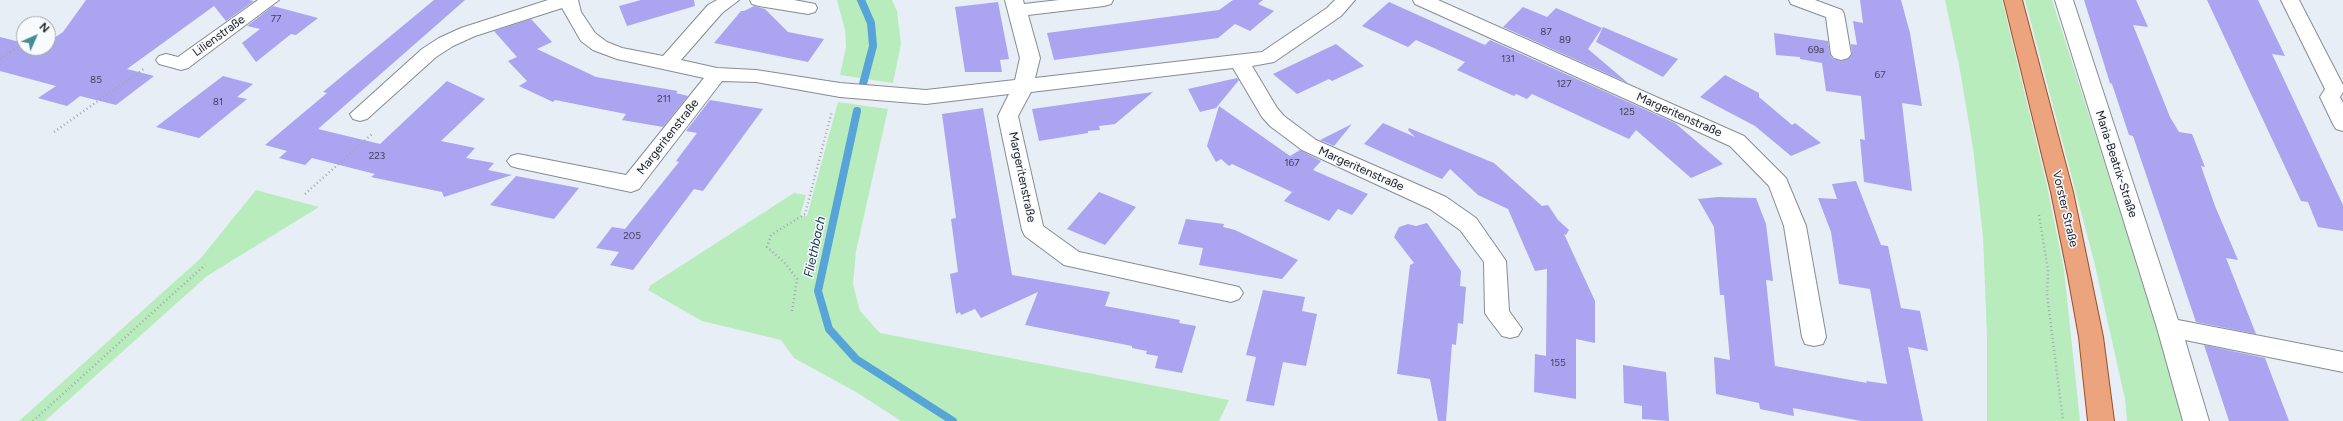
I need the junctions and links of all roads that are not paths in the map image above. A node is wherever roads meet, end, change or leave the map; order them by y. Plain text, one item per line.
1 (270, 0) edge
2 (568, 0) edge
3 (730, 0) edge
4 (759, 0) edge
5 (1104, 0) edge
6 (1346, 0) edge
7 (1422, 0) edge
8 (1798, 0) edge
9 (2013, 0) edge
10 (2064, 0) edge
11 (2290, 0) edge
12 (1016, 5) edge
13 (808, 8) dead end
14 (1840, 54) dead end
15 (166, 60) road end
16 (1239, 61) junction
17 (667, 64) junction
18 (717, 74) junction
19 (1024, 85) junction
20 (2339, 90) edge
21 (360, 114) road end
22 (2343, 124) edge
23 (518, 161) dead end
24 (1230, 293) dead end
25 (2168, 328) junction
26 (1510, 330) dead end
27 (1814, 337) dead end
28 (2343, 362) edge
29 (2101, 421) edge
30 (2196, 421) edge

1 - 15 street, Lilienstraße
2 - 17 street
2 - 21 street
3 - 17 street
4 - 13 street
5 - 12 street, Margeritenstraße
6 - 16 street
7 - 27 street, Margeritenstraße
8 - 14 street
9 - 29 main road, Vorster Straße
10 - 25 street, Maria-Beatrix-Straße
11 - 20 street
12 - 19 street, Margeritenstraße
16 - 19 street
16 - 26 street, Margeritenstraße
17 - 18 street
18 - 19 street
18 - 23 street, Margeritenstraße
19 - 24 street, Margeritenstraße
20 - 22 street
25 - 28 street
25 - 30 street, Maria-Beatrix-Straße

